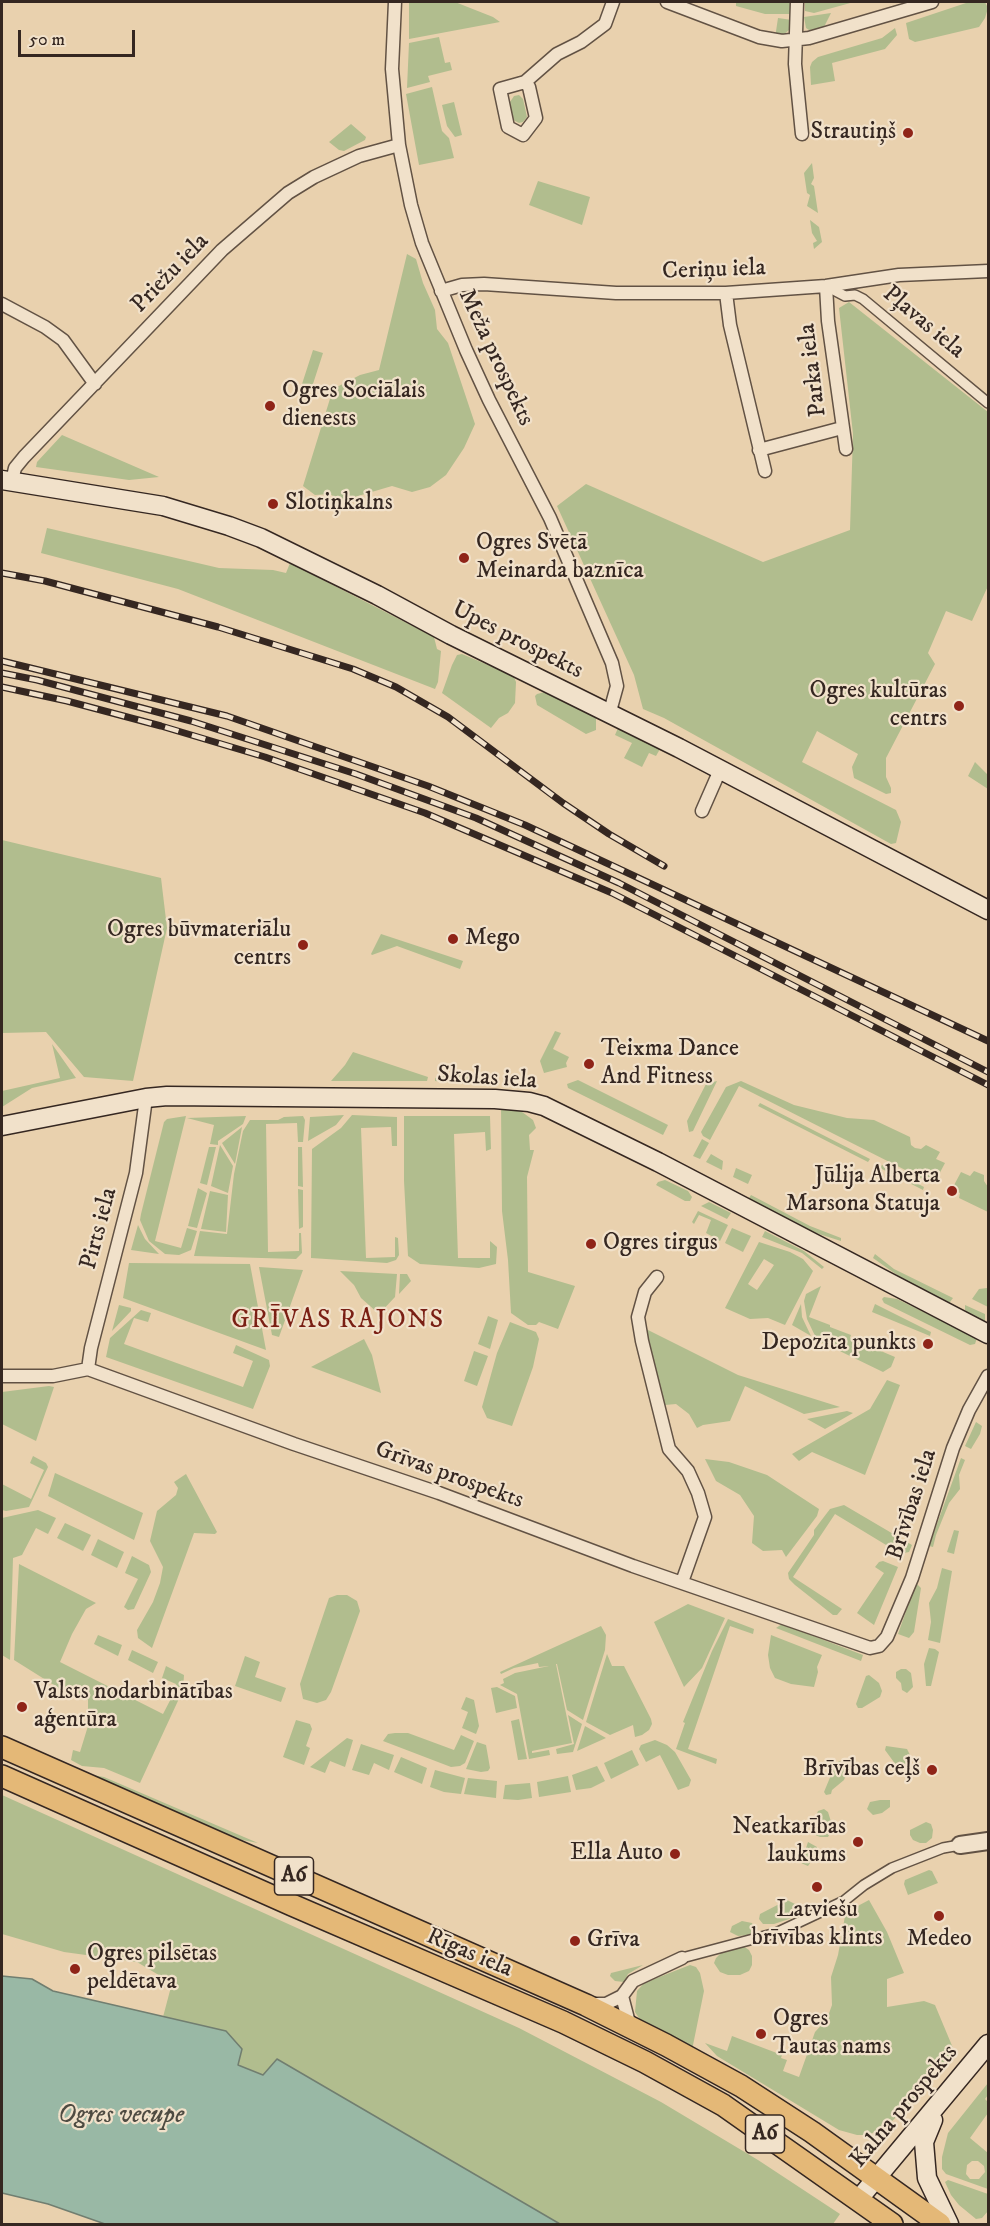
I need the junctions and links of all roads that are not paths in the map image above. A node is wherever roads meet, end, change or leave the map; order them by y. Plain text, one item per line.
1 (395, 2) edge
2 (613, 2) edge
3 (667, 2) edge
4 (796, 2) edge
5 (932, 2) edge
6 (795, 40) junction
7 (525, 82) dead end
8 (802, 135) dead end
9 (399, 145) junction
10 (988, 271) edge
11 (826, 286) junction
12 (441, 291) junction
13 (726, 293) junction
14 (2, 304) edge
15 (95, 384) junction
16 (988, 403) edge
17 (842, 429) junction
18 (846, 449) dead end
19 (759, 450) junction
20 (765, 471) dead end
21 (7, 480) edge
22 (609, 715) junction
23 (720, 770) junction
24 (702, 811) dead end
25 (988, 910) edge
26 (146, 1098) junction
27 (2, 1126) edge
28 (657, 1277) dead end
29 (988, 1334) edge
30 (88, 1369) junction
31 (2, 1376) edge
32 (988, 1377) edge
33 (682, 1582) junction
34 (879, 1646) joint
35 (2, 1747) edge
36 (2, 1776) edge
37 (988, 1841) edge
38 (960, 1845) joint
39 (303, 1880) junction
40 (292, 1905) junction
41 (682, 1958) joint
42 (622, 1996) junction
43 (585, 2004) junction
44 (636, 2031) junction
45 (988, 2044) edge
46 (942, 2100) junction
47 (877, 2178) junction
48 (858, 2200) junction
49 (892, 2224) edge
50 (940, 2224) edge
51 (949, 2224) edge

1 - 9 street, Meža prospekts
2 - 7 street
3 - 6 street
4 - 6 street
5 - 6 street
6 - 8 street
9 - 12 street, Meža prospekts
9 - 15 street, Priežu iela
10 - 11 street, Ceriņu iela
11 - 13 street, Ceriņu iela
11 - 16 street, Pļavas iela
11 - 17 street, Parka iela
12 - 13 street, Ceriņu iela
12 - 22 street, Meža prospekts
13 - 19 street
14 - 15 street
15 - 21 street, Priežu iela
17 - 18 street, Parka iela
17 - 19 street
19 - 20 street
21 - 22 main road, Upes prospekts
22 - 23 main road, Upes prospekts
23 - 24 street
23 - 25 main road, Upes prospekts
26 - 27 main road, Skolas iela
26 - 29 main road, Skolas iela
26 - 30 street, Pirts iela
28 - 33 street
30 - 31 street
30 - 33 street, Grīvas prospekts
32 - 34 street, Brīvības iela
33 - 34 street, Grīvas prospekts
35 - 39 highway, Rīgas iela / A6
36 - 40 highway, Rīgas iela / A6
37 - 38 street
38 - 41 street
39 - 40 highway
39 - 43 highway, Rīgas iela / A6
40 - 48 highway, Rīgas iela / A6
41 - 42 street
42 - 43 street
42 - 44 street
43 - 44 highway, Rīgas iela / A6
44 - 47 highway, Rīgas iela / A6
45 - 46 main road, Kalna prospekts
46 - 47 main road, Kalna prospekts
46 - 51 main road
47 - 48 main road, Kalna prospekts
47 - 50 highway, Rīgas iela / A6
48 - 49 highway, Rīgas iela / A6

